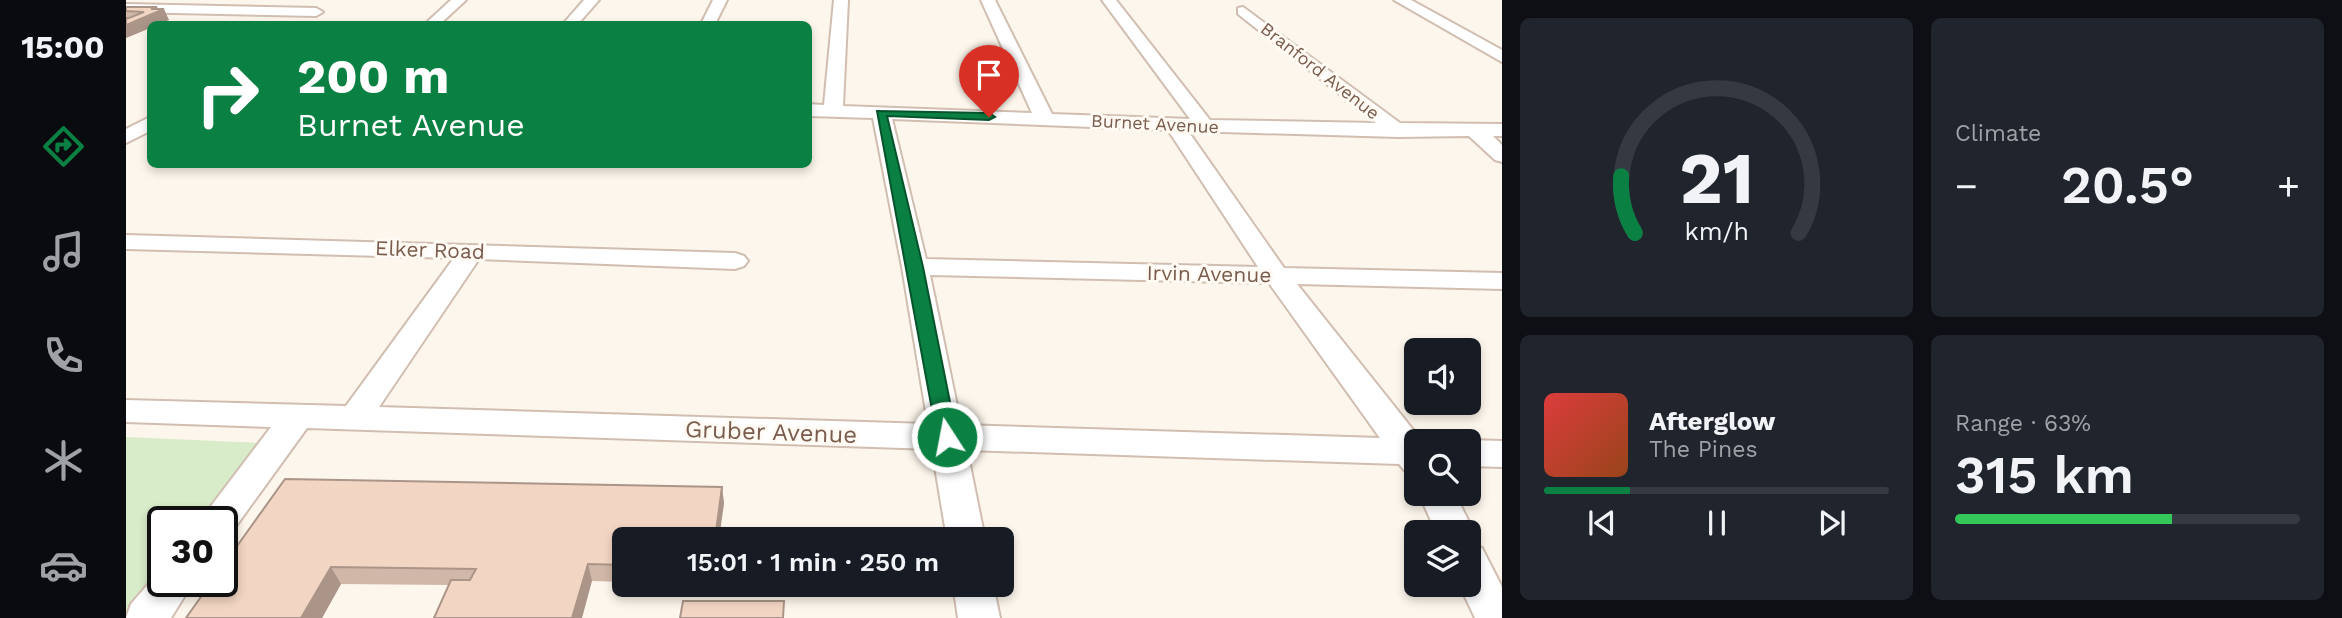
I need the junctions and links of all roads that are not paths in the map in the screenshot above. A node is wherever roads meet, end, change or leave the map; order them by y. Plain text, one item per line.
1 (459, 0) edge
2 (592, 0) edge
3 (720, 0) edge
4 (841, 0) edge
5 (988, 0) edge
6 (1109, 0) edge
7 (1401, 0) edge
8 (126, 8) edge
9 (1243, 11) dead end
10 (299, 21) edge
11 (435, 21) edge
12 (573, 21) edge
13 (710, 21) edge
14 (1459, 33) junction
15 (1491, 34) dead end
16 (1502, 57) edge
17 (812, 110) edge
18 (832, 110) junction
19 (147, 113) edge
20 (881, 113) junction
21 (126, 116) edge
22 (1044, 118) junction
23 (147, 125) edge
24 (1175, 126) junction
25 (1205, 127) junction
26 (1475, 130) junction
27 (1502, 130) edge
28 (1398, 131) junction
29 (126, 138) edge
30 (1502, 156) edge
31 (126, 242) edge
32 (472, 251) junction
33 (735, 261) dead end
34 (915, 267) junction
35 (1276, 275) junction
36 (1502, 281) edge
37 (126, 411) edge
38 (298, 416) junction
39 (356, 416) junction
40 (947, 437) junction
41 (1404, 443) edge
42 (1481, 453) edge
43 (1502, 454) edge
44 (1404, 455) edge
45 (230, 506) edge
46 (964, 527) edge
47 (1481, 587) edge
48 (162, 597) edge
49 (975, 597) edge
50 (146, 618) edge
51 (979, 618) edge
52 (1496, 618) edge

1 - 11 street
2 - 12 street
3 - 13 street
4 - 18 street
5 - 22 street
6 - 25 street
7 - 14 street
8 - 10 street
9 - 28 street, Branford Avenue
14 - 15 street
14 - 16 street
17 - 18 street, Burnet Avenue
18 - 20 street, Burnet Avenue
19 - 21 street
20 - 22 street, Burnet Avenue
20 - 34 street
22 - 24 street, Burnet Avenue
23 - 29 street
24 - 25 street, Burnet Avenue
24 - 35 street
25 - 28 street, Burnet Avenue
26 - 27 street, Burnet Avenue
26 - 28 street, Burnet Avenue
26 - 30 street
31 - 32 street, Elker Road
32 - 33 street, Elker Road
32 - 39 street
34 - 35 street, Irvin Avenue
34 - 40 street
35 - 36 street, Irvin Avenue
35 - 41 street
37 - 38 street, Gruber Avenue
38 - 39 street, Gruber Avenue
38 - 45 street
39 - 40 street, Gruber Avenue
40 - 44 street, Gruber Avenue
40 - 46 street
42 - 43 street
47 - 52 street
48 - 50 street
49 - 51 street

